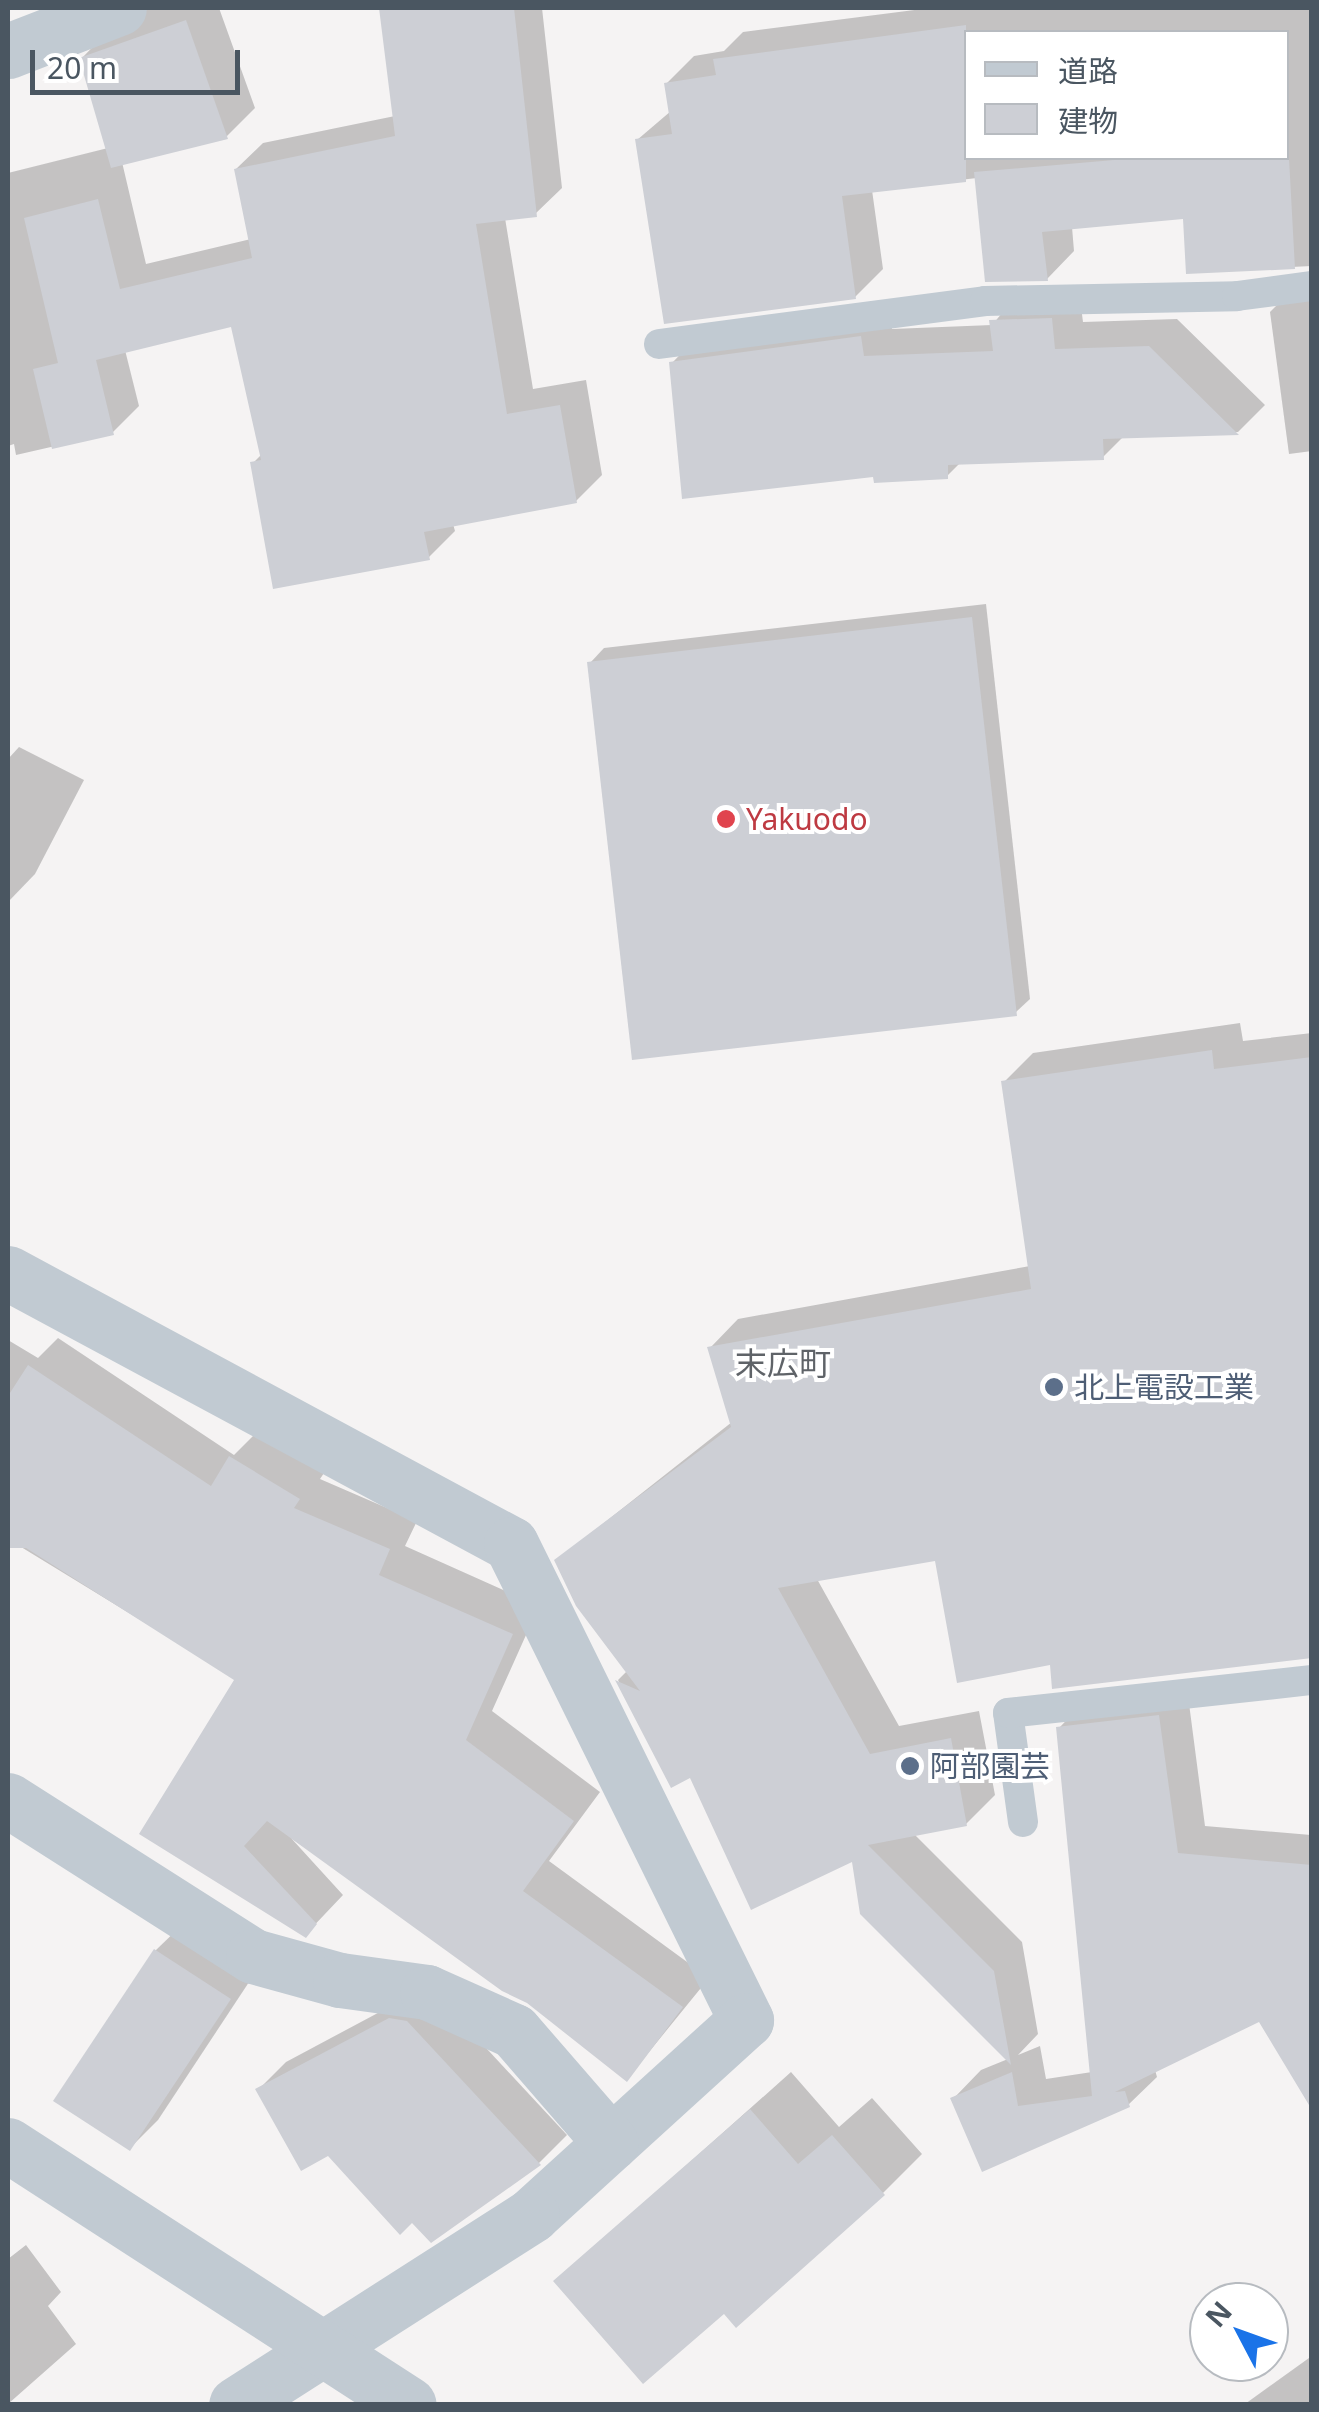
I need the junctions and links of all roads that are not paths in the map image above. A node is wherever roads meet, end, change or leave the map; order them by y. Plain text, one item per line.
1 (119, 8) edge
2 (8, 51) edge
3 (1312, 286) edge
4 (659, 344) dead end
5 (8, 1273) edge
6 (1312, 1680) edge
7 (8, 1800) edge
8 (1023, 1822) dead end
9 (612, 2143) junction
10 (8, 2145) edge
11 (323, 2349) junction
12 (236, 2404) edge
13 (408, 2404) edge

1 - 2 street
3 - 4 lane
5 - 9 street
6 - 8 lane
7 - 9 street
9 - 11 street
10 - 11 street
11 - 12 street
11 - 13 street

